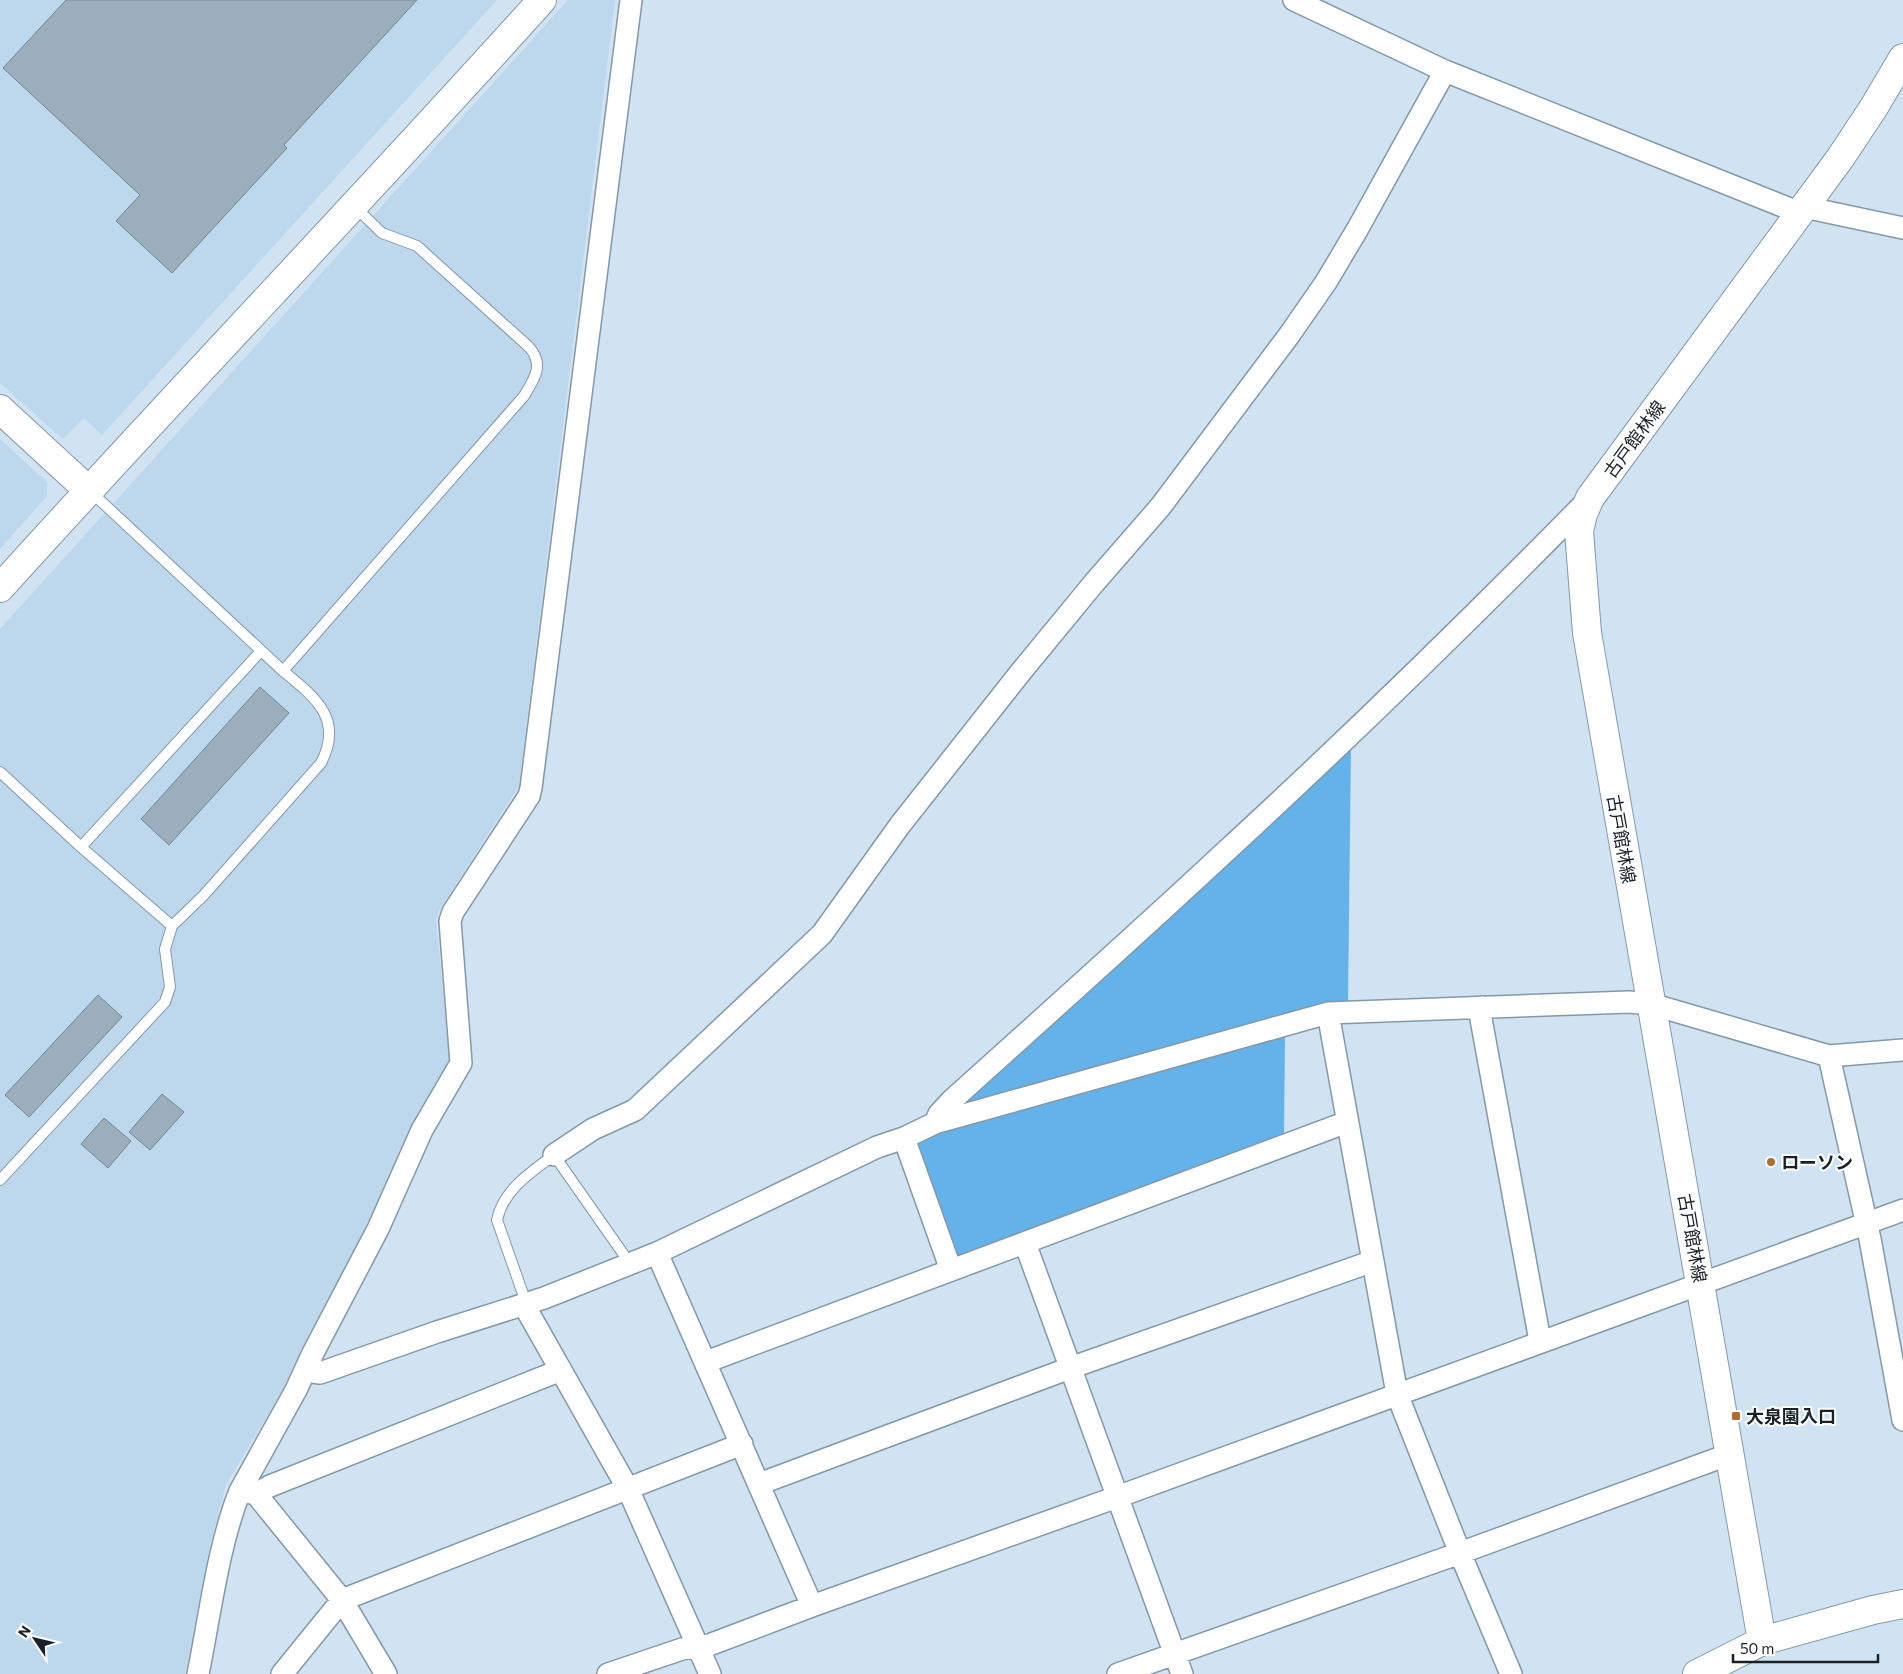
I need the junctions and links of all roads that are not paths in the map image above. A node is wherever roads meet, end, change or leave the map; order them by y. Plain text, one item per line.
1 (542, 0) edge
2 (631, 0) edge
3 (1294, 0) edge
4 (1903, 58) edge
5 (1446, 71) junction
6 (354, 206) junction
7 (1802, 210) junction
8 (1903, 228) edge
9 (0, 409) edge
10 (88, 490) junction
11 (1590, 498) junction
12 (0, 588) edge
13 (261, 651) junction
14 (282, 671) junction
15 (0, 772) edge
16 (81, 847) junction
17 (172, 926) junction
18 (1651, 1004) junction
19 (1482, 1007) junction
20 (1328, 1013) junction
21 (1903, 1050) edge
22 (1829, 1056) junction
23 (1348, 1122) junction
24 (935, 1123) junction
25 (904, 1138) junction
26 (554, 1155) junction
27 (0, 1180) edge
28 (1903, 1210) edge
29 (1866, 1223) junction
30 (1025, 1243) junction
31 (657, 1252) junction
32 (1373, 1261) junction
33 (627, 1264) junction
34 (951, 1270) junction
35 (1701, 1284) junction
36 (524, 1305) junction
37 (1540, 1341) junction
38 (706, 1362) junction
39 (1070, 1368) junction
40 (561, 1370) junction
41 (305, 1371) junction
42 (1398, 1394) junction
43 (1903, 1420) edge
44 (742, 1444) junction
45 (1730, 1454) junction
46 (759, 1484) junction
47 (628, 1489) junction
48 (248, 1492) junction
49 (1117, 1497) junction
50 (1460, 1553) junction
51 (342, 1600) junction
52 (1903, 1604) edge
53 (812, 1606) junction
54 (1762, 1642) junction
55 (698, 1647) junction
56 (1174, 1654) junction
57 (198, 1674) edge
58 (282, 1674) edge
59 (386, 1674) edge
60 (608, 1674) edge
61 (710, 1674) edge
62 (1118, 1674) edge
63 (1182, 1674) edge
64 (1511, 1674) edge
65 (1697, 1674) edge

1 - 6 main road
2 - 41 street
3 - 5 street
4 - 7 main road, 古戸館林線
5 - 7 street
5 - 26 street
6 - 10 main road
6 - 14 lane
7 - 8 street
7 - 11 main road, 古戸館林線
9 - 10 main road
10 - 12 main road
10 - 13 lane
11 - 18 main road, 古戸館林線
11 - 24 street
13 - 14 lane
13 - 16 lane
14 - 17 lane
15 - 16 lane
16 - 17 lane
17 - 27 lane
18 - 19 street
18 - 22 street
18 - 35 main road, 古戸館林線
19 - 20 street
19 - 37 street
20 - 23 street
20 - 24 street
21 - 22 street
22 - 29 street
23 - 30 street
23 - 32 street
24 - 25 street
25 - 31 street
25 - 34 street
26 - 33 lane
26 - 36 lane
28 - 29 street
29 - 35 street
29 - 43 street
30 - 34 street
30 - 39 street
31 - 33 street
31 - 38 street
32 - 39 street
32 - 42 street
33 - 36 street
34 - 38 street
35 - 37 street
35 - 45 main road, 古戸館林線
36 - 40 street
36 - 41 street
37 - 42 street
38 - 44 street
39 - 46 street
39 - 49 street
40 - 47 street
40 - 48 street
41 - 48 street
42 - 49 street
42 - 50 street
44 - 46 street
44 - 47 street
45 - 50 street
45 - 54 main road, 古戸館林線
46 - 53 street
47 - 51 street
47 - 55 street
48 - 51 street
48 - 57 street
49 - 53 street
49 - 56 street
50 - 56 street
50 - 64 street
51 - 58 street
51 - 59 street
52 - 54 main road
53 - 55 street
54 - 65 main road
55 - 60 street
55 - 61 street
56 - 62 street
56 - 63 street

